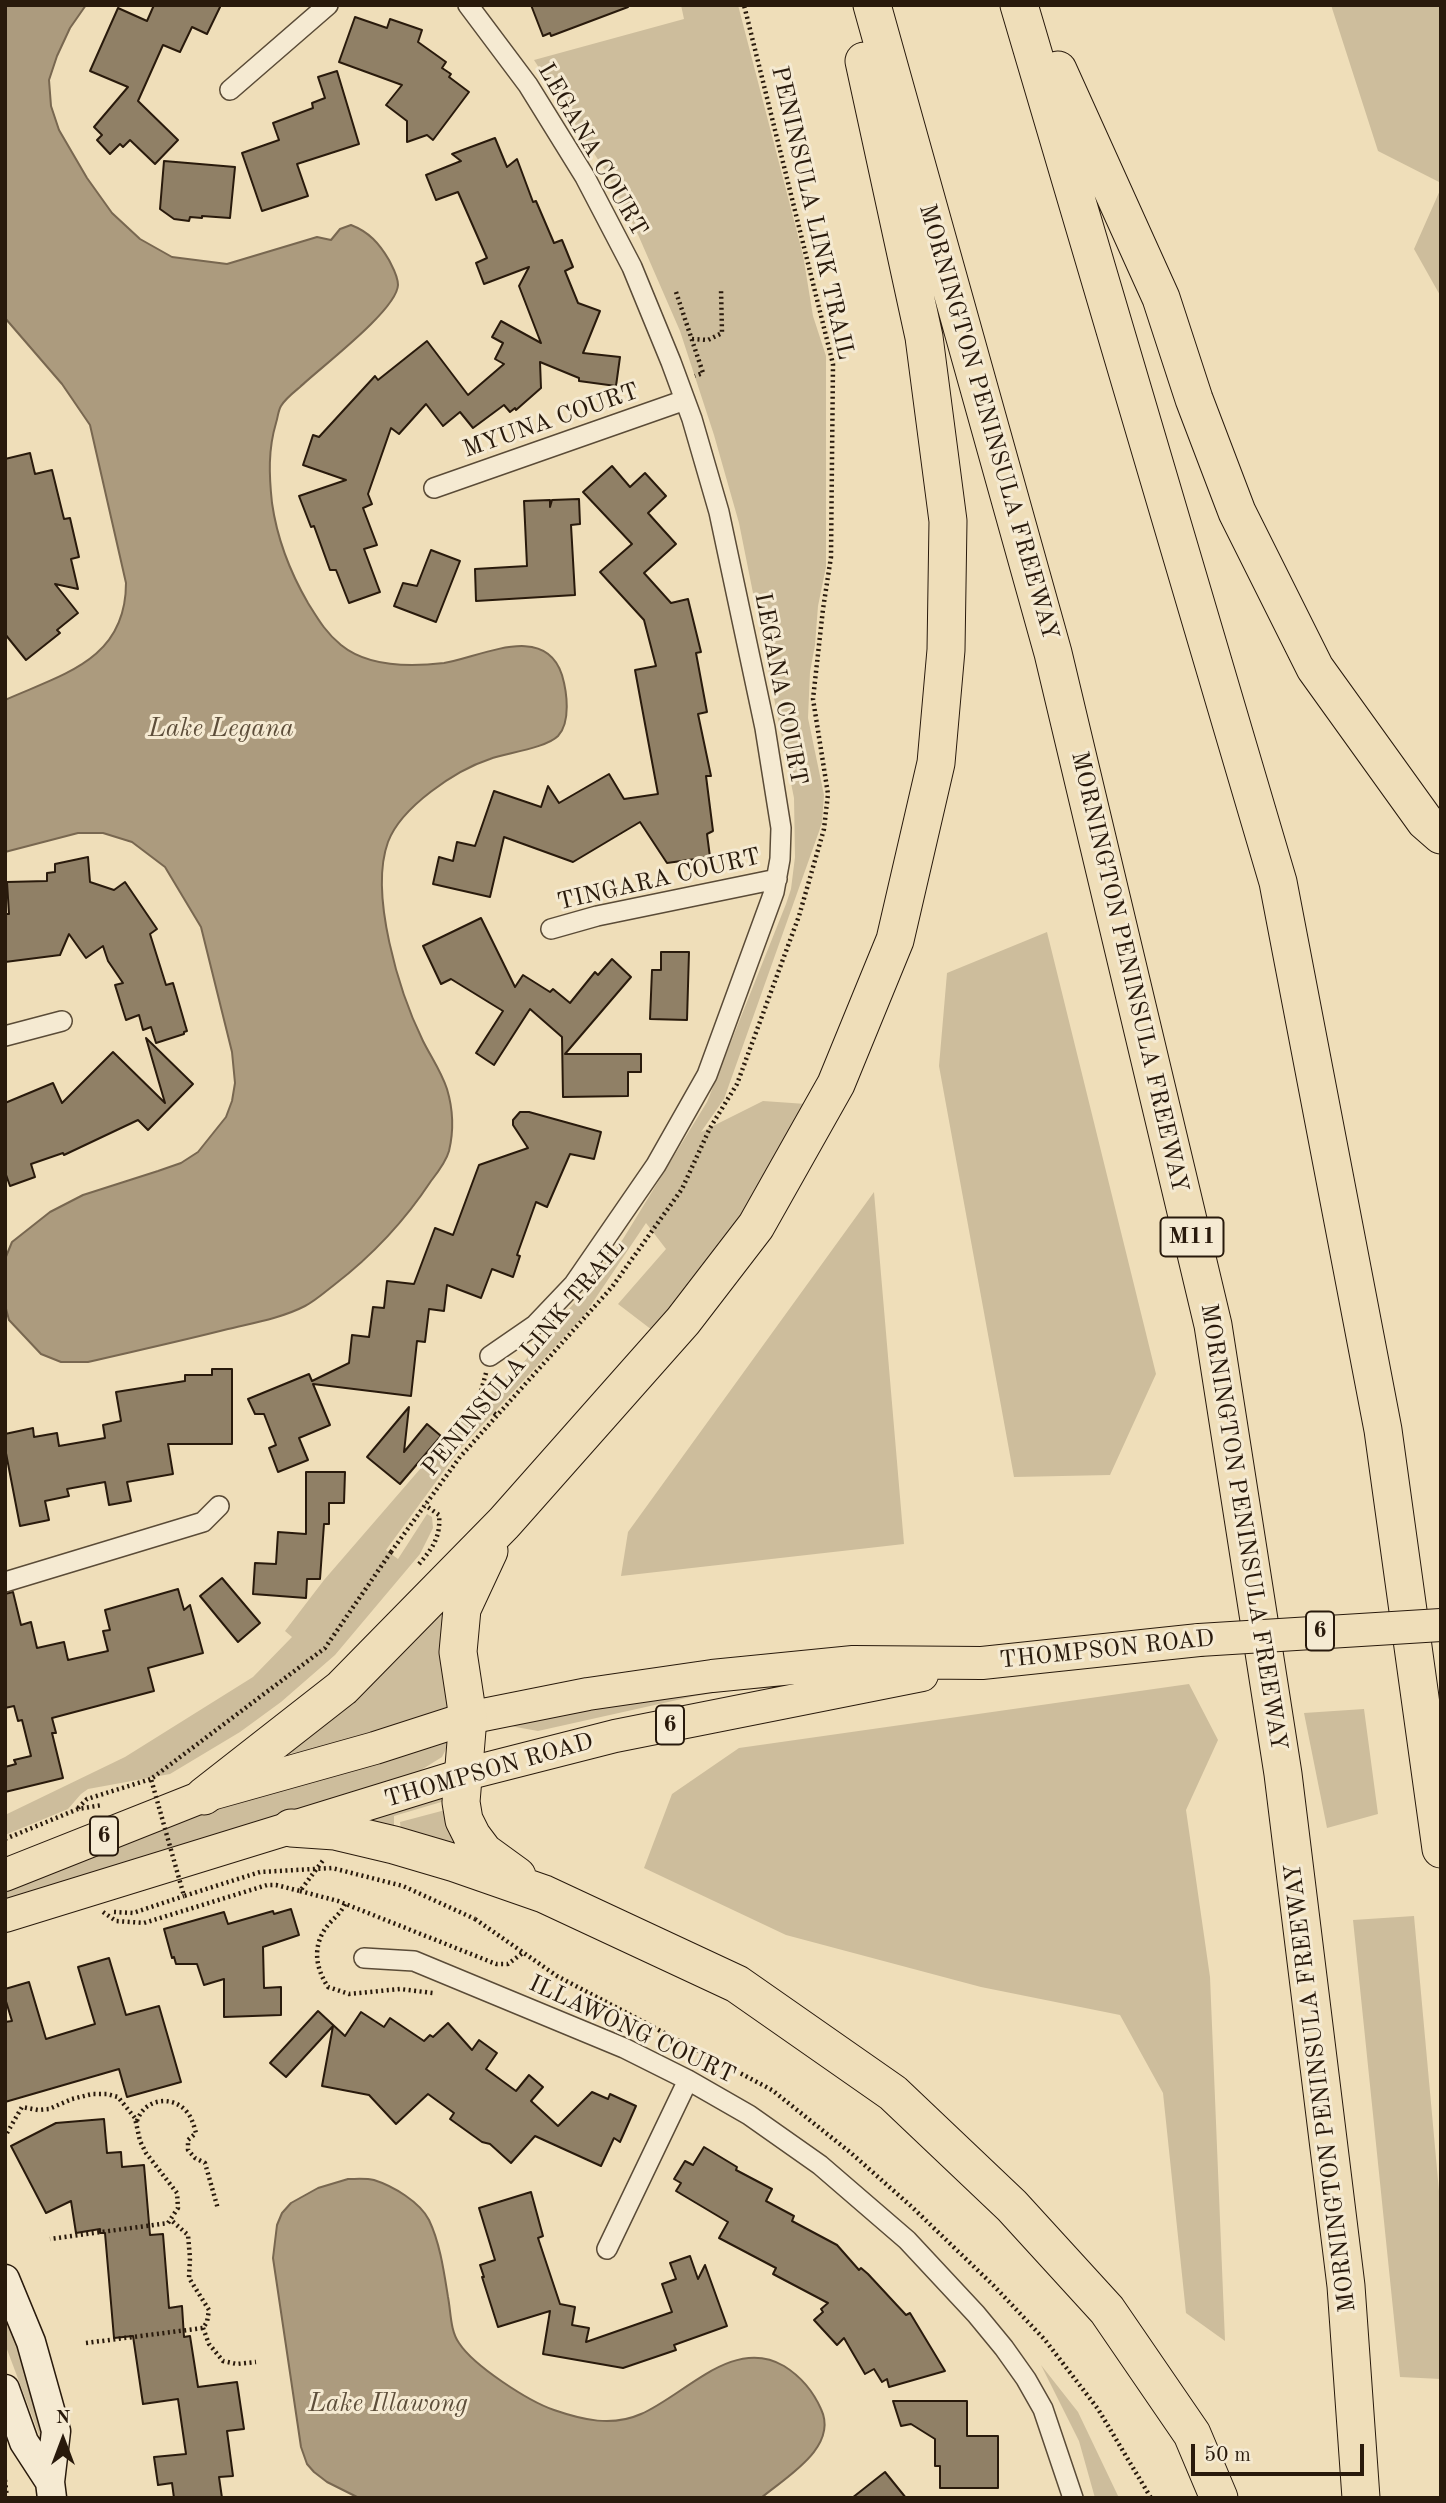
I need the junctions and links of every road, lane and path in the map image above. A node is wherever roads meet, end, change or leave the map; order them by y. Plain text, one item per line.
1 (328, 5) edge
2 (468, 5) edge
3 (744, 5) edge
4 (859, 5) edge
5 (872, 5) edge
6 (1019, 5) edge
7 (1029, 5) edge
8 (230, 90) dead end
9 (721, 289) dead end
10 (676, 292) dead end
11 (685, 400) junction
12 (434, 488) dead end
13 (1441, 835) edge
14 (777, 879) junction
15 (551, 929) dead end
16 (62, 1021) dead end
17 (5, 1036) edge
18 (490, 1356) joint
19 (498, 1416) junction
20 (425, 1505) junction
21 (219, 1506) dead end
22 (504, 1523) junction
23 (418, 1566) dead end
24 (5, 1581) edge
25 (1441, 1625) edge
26 (982, 1663) junction
27 (468, 1718) junction
28 (461, 1775) junction
29 (151, 1779) junction
30 (162, 1783) dead end
31 (151, 1788) dead end
32 (204, 1796) junction
33 (104, 1805) dead end
34 (78, 1809) junction
35 (291, 1828) junction
36 (5, 1839) edge
37 (1441, 1849) edge
38 (327, 1857) dead end
39 (5, 1875) edge
40 (300, 1891) junction
41 (544, 1894) junction
42 (184, 1896) junction
43 (345, 1904) junction
44 (133, 1913) dead end
45 (5, 1916) edge
46 (90, 1916) dead end
47 (475, 1919) dead end
48 (524, 1952) dead end
49 (364, 1958) dead end
50 (439, 1995) dead end
51 (688, 2080) junction
52 (137, 2121) junction
53 (7, 2133) dead end
54 (218, 2209) dead end
55 (171, 2220) junction
56 (50, 2239) dead end
57 (607, 2249) dead end
58 (5, 2279) edge
59 (203, 2328) junction
60 (86, 2343) dead end
61 (256, 2362) dead end
62 (5, 2389) edge
63 (5, 2480) edge
64 (51, 2490) edge
65 (7, 2498) edge
66 (1073, 2498) edge
67 (1219, 2498) edge
68 (1361, 2498) edge

1 - 8 street
2 - 11 street, LEGANA COURT
3 - 19 path, PENINSULA LINK TRAIL
4 - 22 highway
5 - 68 highway, MORNINGTON PENINSULA FREEWAY / M11
6 - 37 highway
7 - 13 highway
9 - 10 path
11 - 12 street, MYUNA COURT
11 - 14 street, LEGANA COURT
14 - 15 street, TINGARA COURT
14 - 18 street, LEGANA COURT
16 - 17 street
18 - 19 path
19 - 20 path, PENINSULA LINK TRAIL
20 - 23 path
20 - 29 path, PENINSULA LINK TRAIL, bridge
21 - 24 street
22 - 27 highway
22 - 32 highway
25 - 26 main road, THOMPSON ROAD / 6, bridge
26 - 27 main road, THOMPSON ROAD / 6
26 - 28 main road, THOMPSON ROAD / 6
27 - 28 highway
27 - 32 main road, THOMPSON ROAD / 6
28 - 35 main road, THOMPSON ROAD / 6
28 - 41 highway
29 - 34 path, PENINSULA LINK TRAIL
29 - 42 path, bridge
30 - 31 path
32 - 39 main road, THOMPSON ROAD / 6
33 - 34 path
34 - 36 path
35 - 41 highway
35 - 45 main road, THOMPSON ROAD / 6
38 - 40 path
40 - 43 path
40 - 46 path
41 - 67 highway
42 - 44 path
42 - 47 path, bridge
43 - 48 path
43 - 50 path
49 - 51 street, ILLAWONG COURT
51 - 57 street
51 - 66 street, ILLAWONG COURT
52 - 53 path
52 - 54 path
52 - 55 path
55 - 56 path
55 - 59 path
58 - 64 street
59 - 60 path
59 - 61 path
62 - 64 street
63 - 65 path

